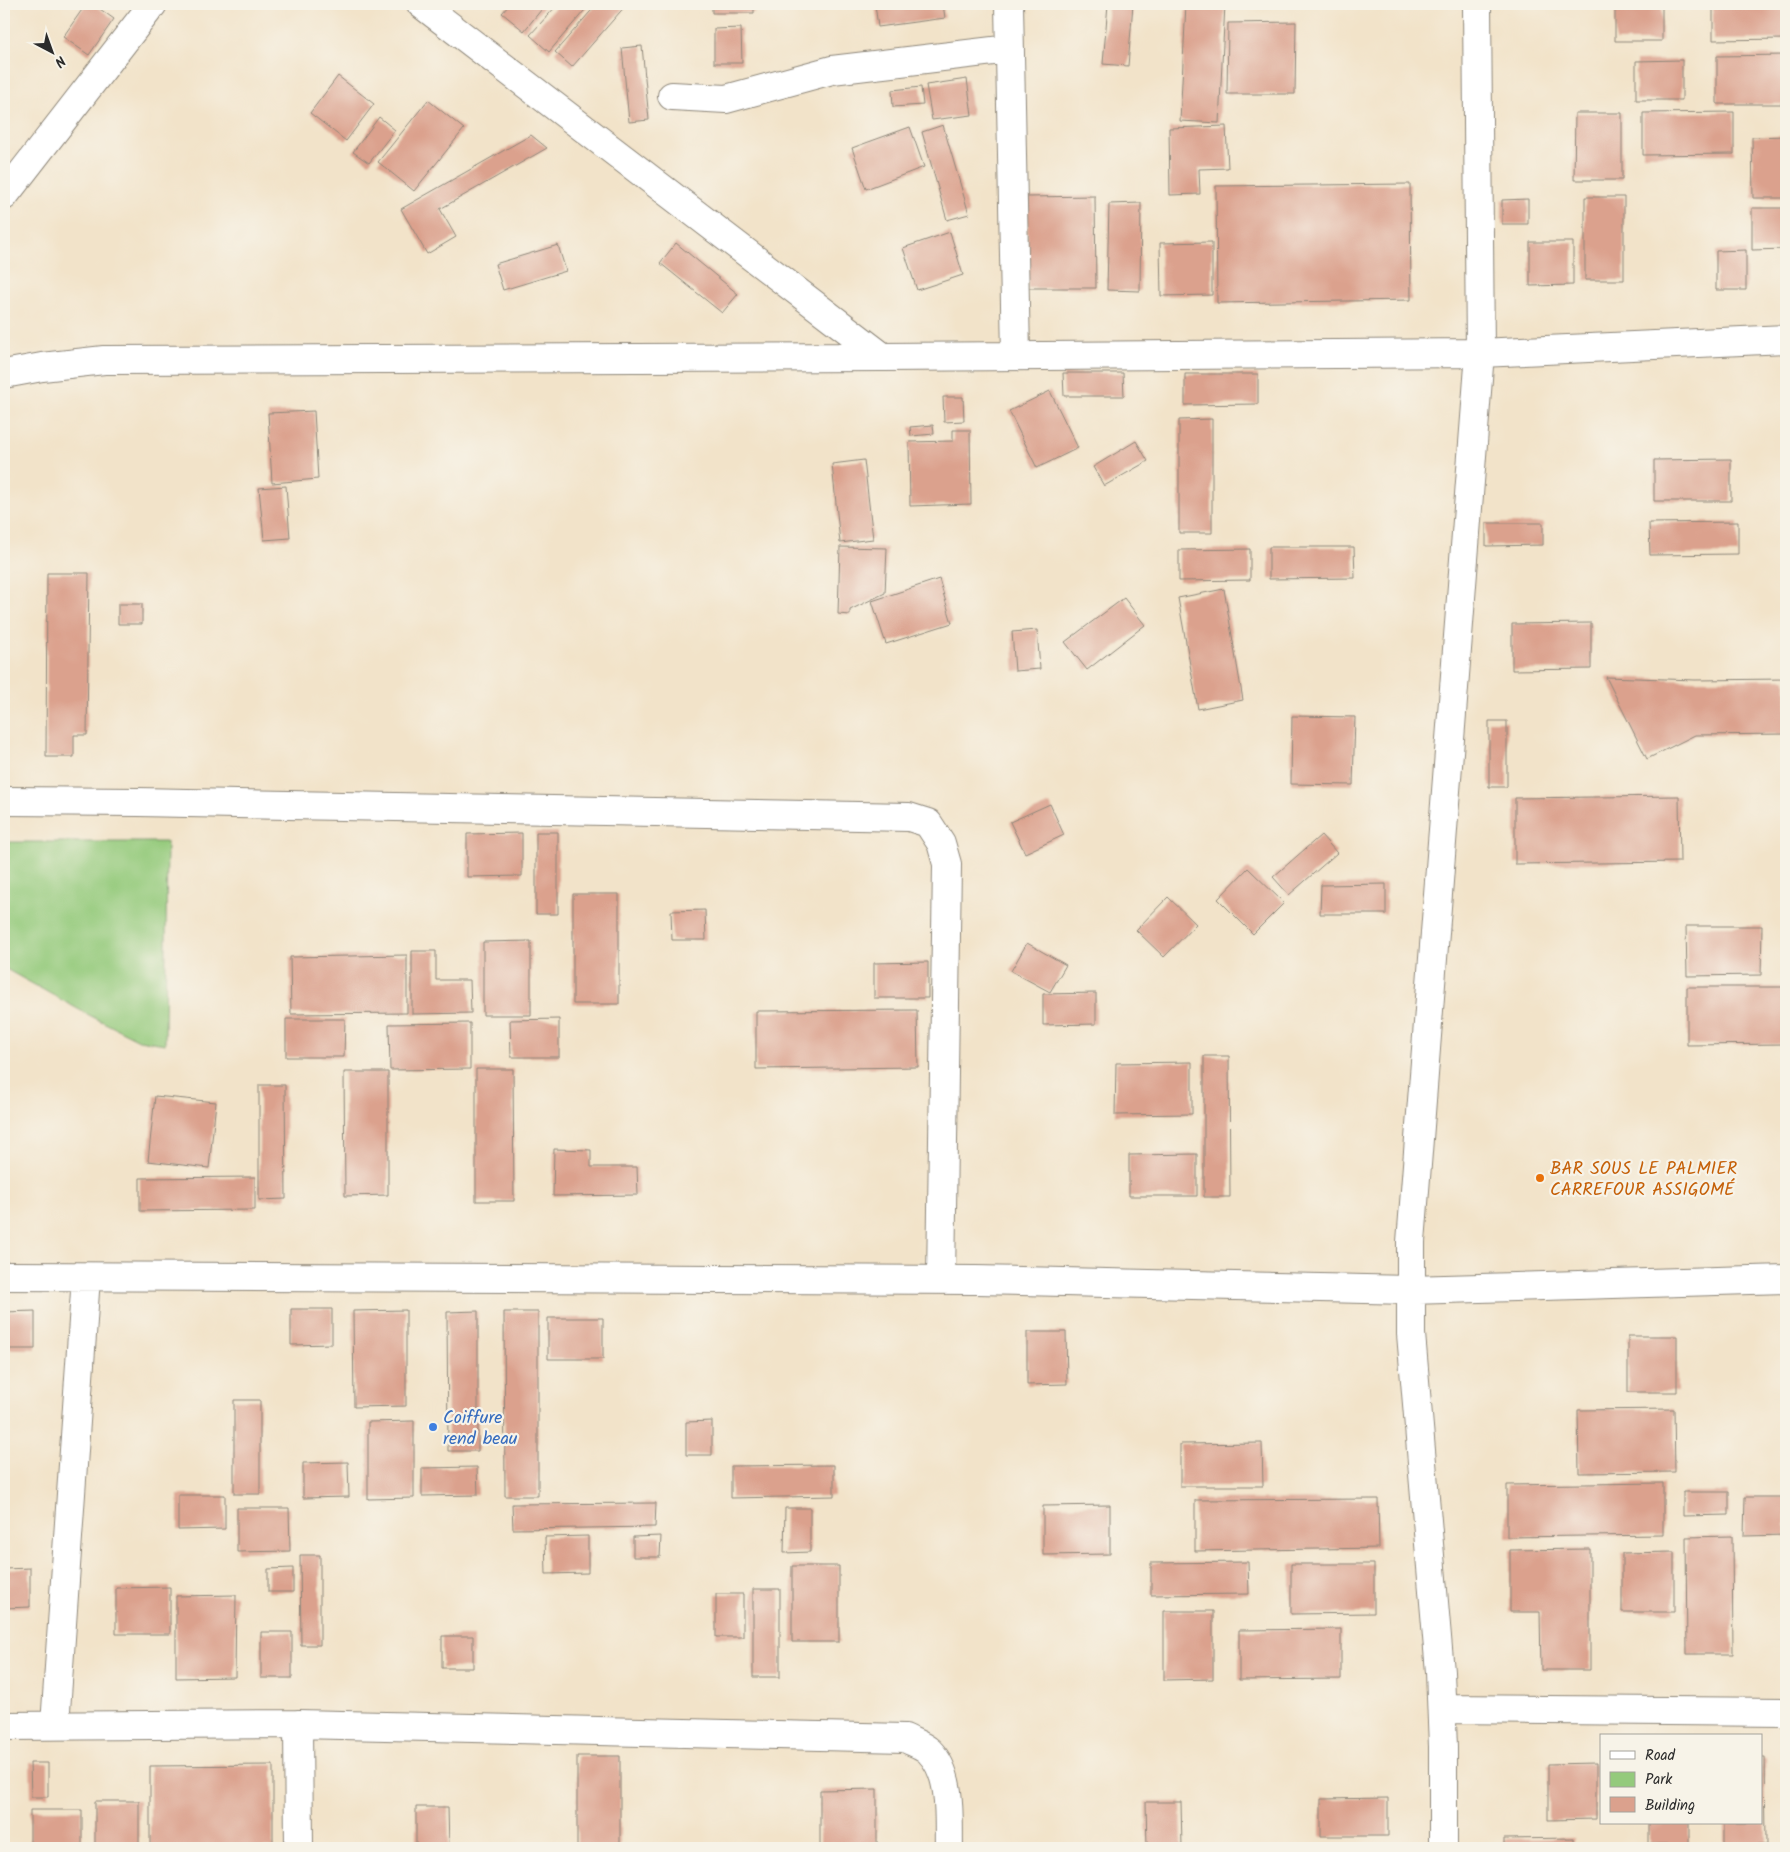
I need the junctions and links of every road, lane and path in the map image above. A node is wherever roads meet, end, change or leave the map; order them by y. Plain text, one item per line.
1 (153, 4) edge
2 (421, 4) edge
3 (1009, 4) edge
4 (1477, 4) edge
5 (1010, 49) junction
6 (672, 96) dead end
7 (4, 196) edge
8 (1786, 339) edge
9 (1480, 353) junction
10 (1016, 355) junction
11 (884, 358) junction
12 (4, 374) edge
13 (4, 801) edge
14 (4, 1276) edge
15 (86, 1277) junction
16 (1786, 1279) edge
17 (941, 1280) junction
18 (1410, 1290) junction
19 (1442, 1709) junction
20 (1786, 1712) edge
21 (298, 1724) junction
22 (55, 1725) junction
23 (4, 1726) edge
24 (299, 1848) edge
25 (949, 1848) edge
26 (1443, 1848) edge

1 - 7 street
2 - 11 street
3 - 5 street
4 - 9 street
5 - 6 street
5 - 10 street
8 - 9 street
9 - 10 street
9 - 18 street
10 - 11 street
11 - 12 street
13 - 17 street
14 - 15 street
15 - 17 street
15 - 22 street
16 - 18 street
17 - 18 street
18 - 19 street
19 - 20 street
19 - 26 street
21 - 22 street
21 - 24 street
21 - 25 street
22 - 23 street

